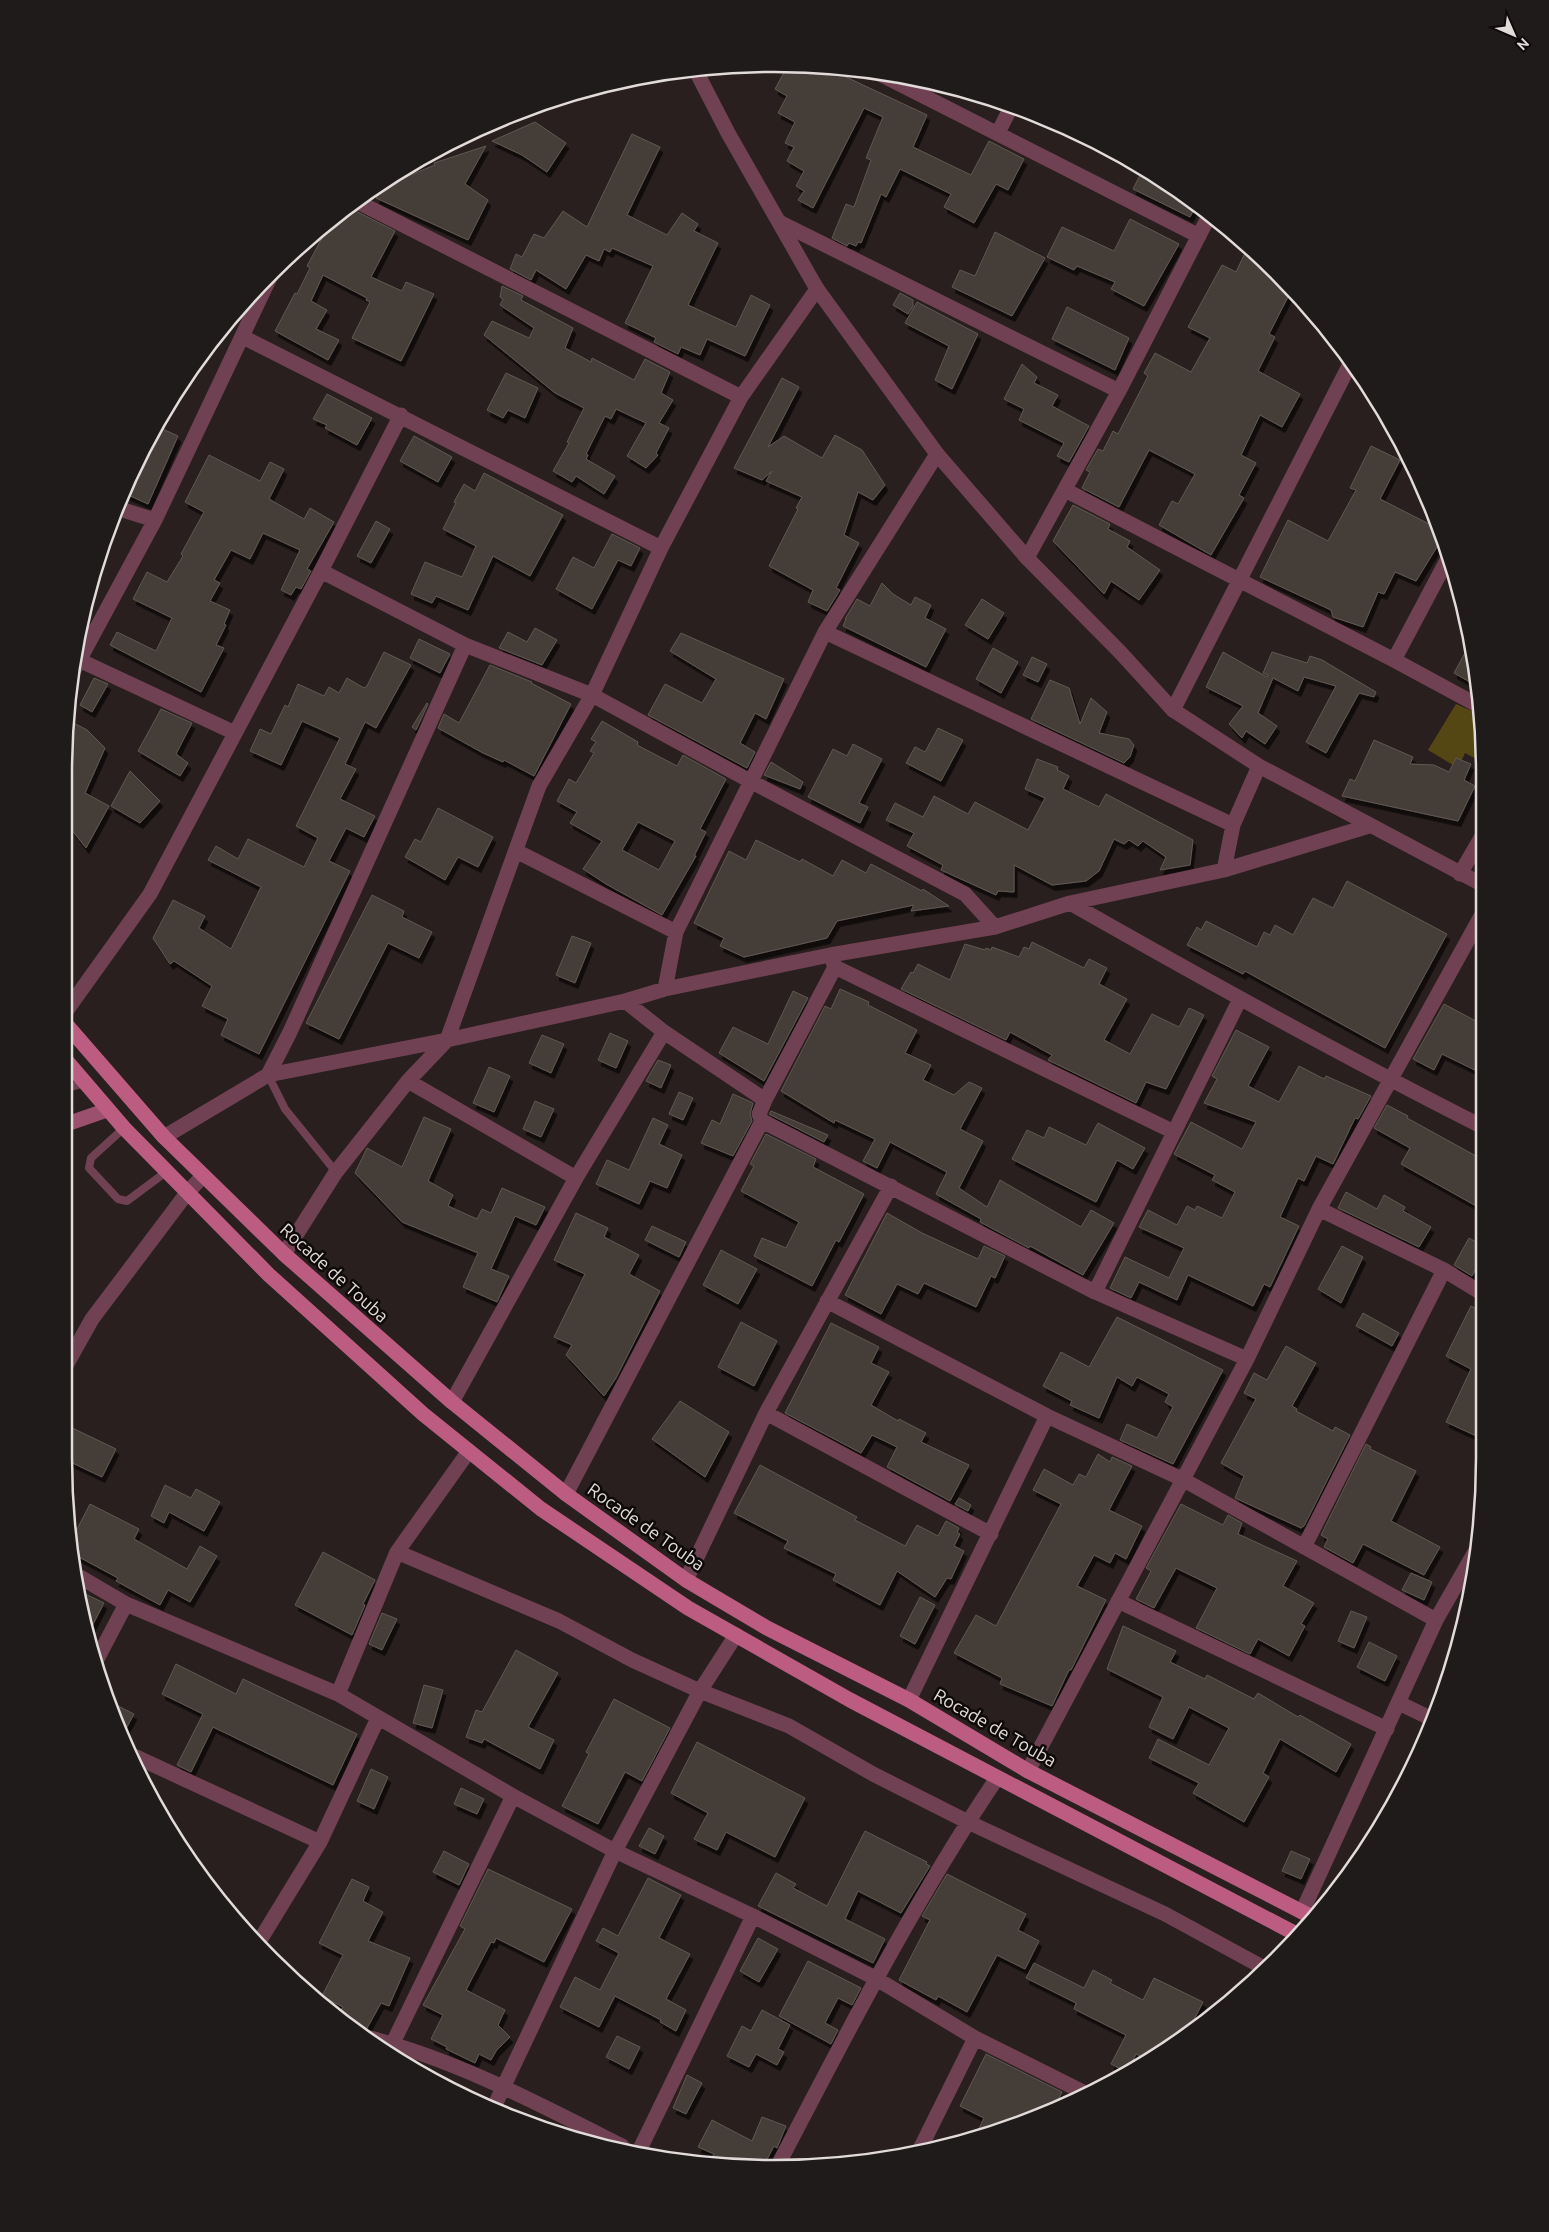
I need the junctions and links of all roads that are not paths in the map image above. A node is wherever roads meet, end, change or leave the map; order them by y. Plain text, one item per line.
1 (699, 77) edge
2 (901, 84) edge
3 (1008, 113) edge
4 (998, 133) junction
5 (364, 205) edge
6 (1206, 222) edge
7 (781, 223) junction
8 (1199, 236) junction
9 (817, 289) junction
10 (262, 296) edge
11 (243, 337) junction
12 (1347, 369) edge
13 (1119, 392) junction
14 (742, 397) junction
15 (401, 415) junction
16 (937, 454) junction
17 (1065, 490) junction
18 (124, 510) edge
19 (155, 520) junction
20 (661, 548) junction
21 (1027, 558) junction
22 (1444, 565) edge
23 (321, 571) junction
24 (1238, 580) junction
25 (825, 632) junction
26 (465, 645) junction
27 (84, 652) edge
28 (1394, 660) junction
29 (82, 667) edge
30 (592, 695) junction
31 (1472, 703) edge
32 (1173, 710) junction
33 (236, 732) junction
34 (1259, 766) junction
35 (752, 782) junction
36 (1232, 826) junction
37 (1370, 826) junction
38 (1476, 846) edge
39 (516, 851) junction
40 (1224, 870) junction
41 (1460, 874) junction
42 (1476, 882) edge
43 (1070, 903) junction
44 (1476, 925) edge
45 (995, 926) junction
46 (676, 932) junction
47 (832, 961) junction
48 (665, 988) junction
49 (1240, 999) junction
50 (625, 1001) junction
51 (72, 1003) edge
52 (72, 1031) edge
53 (664, 1032) junction
54 (447, 1040) junction
55 (72, 1068) edge
56 (268, 1075) junction
57 (1390, 1080) junction
58 (408, 1081) junction
59 (85, 1083) junction
60 (72, 1087) edge
61 (765, 1100) junction
62 (132, 1101) junction
63 (107, 1110) junction
64 (762, 1121) junction
65 (72, 1122) edge
66 (1476, 1123) edge
67 (124, 1128) junction
68 (1174, 1132) junction
69 (164, 1137) junction
70 (166, 1172) junction
71 (336, 1172) junction
72 (203, 1176) junction
73 (576, 1178) junction
74 (891, 1186) junction
75 (187, 1193) junction
76 (1318, 1209) junction
77 (284, 1254) junction
78 (1444, 1270) junction
79 (1476, 1290) edge
80 (1095, 1292) junction
81 (826, 1302) junction
82 (72, 1355) edge
83 (1247, 1359) junction
84 (452, 1402) junction
85 (766, 1413) junction
86 (1047, 1416) junction
87 (469, 1451) junction
88 (1182, 1479) junction
89 (566, 1494) junction
90 (991, 1534) junction
91 (1304, 1547) junction
92 (397, 1552) junction
93 (1468, 1565) edge
94 (84, 1579) edge
95 (686, 1580) junction
96 (1118, 1601) junction
97 (126, 1604) junction
98 (1436, 1620) junction
99 (736, 1635) junction
100 (100, 1653) edge
101 (700, 1691) junction
102 (338, 1694) junction
103 (909, 1700) junction
104 (1399, 1702) junction
105 (1427, 1716) edge
106 (378, 1718) junction
107 (1387, 1729) junction
108 (141, 1759) edge
109 (1028, 1771) junction
110 (998, 1778) junction
111 (513, 1796) junction
112 (968, 1822) junction
113 (320, 1842) junction
114 (616, 1851) junction
115 (1308, 1913) edge
116 (1307, 1915) edge
117 (753, 1916) junction
118 (1291, 1932) edge
119 (262, 1937) edge
120 (1259, 1965) edge
121 (875, 1978) junction
122 (975, 2038) junction
123 (392, 2046) edge
124 (401, 2051) edge
125 (504, 2087) junction
126 (1073, 2093) edge
127 (497, 2102) edge
128 (609, 2140) edge
129 (923, 2143) edge
130 (642, 2147) edge
131 (781, 2160) edge

1 - 7 street
2 - 4 street
3 - 4 street
4 - 8 street
5 - 14 street
6 - 8 street
7 - 9 street
7 - 13 street
8 - 13 street
9 - 14 street
9 - 16 street
10 - 11 street
11 - 15 street
11 - 19 street
12 - 24 street
13 - 17 street
14 - 20 street
15 - 20 street
15 - 23 street
16 - 21 street
16 - 25 street
17 - 21 street
17 - 24 street
18 - 19 street
19 - 27 street
20 - 30 street
21 - 32 street
22 - 28 street
23 - 26 street
23 - 33 street
24 - 28 street
24 - 32 street
25 - 35 street
25 - 36 street
26 - 30 street
26 - 56 street
28 - 31 street
29 - 33 street
30 - 35 street
30 - 39 street
32 - 34 street
33 - 51 street
34 - 36 street
34 - 37 street
35 - 45 street
35 - 46 street
36 - 40 street
37 - 40 street
37 - 41 street
38 - 41 street
39 - 46 street
39 - 54 street
40 - 43 street
41 - 42 street
43 - 45 street
43 - 49 street
44 - 57 street
45 - 47 street
46 - 48 street
47 - 48 street
47 - 61 street
47 - 68 street
48 - 50 street
49 - 57 street
49 - 68 street
50 - 53 street
50 - 54 street
52 - 62 main road, Rocade de Touba
53 - 61 street
53 - 73 street
54 - 56 street
54 - 58 street
55 - 59 main road
56 - 69 street
56 - 71 lane
57 - 66 street
57 - 76 street
58 - 71 street
58 - 73 street
59 - 60 lane
59 - 63 main road
61 - 64 street
62 - 63 main road
62 - 69 main road, Rocade de Touba
63 - 65 main road
63 - 67 main road
64 - 74 street
64 - 89 street
67 - 70 main road
67 - 70 lane
68 - 80 street
69 - 72 main road, Rocade de Touba
70 - 75 main road
71 - 77 street
72 - 75 street
72 - 77 main road, Rocade de Touba
73 - 84 street
74 - 80 street
74 - 81 street
75 - 82 street
75 - 87 main road
76 - 78 street
76 - 83 street
77 - 84 main road, Rocade de Touba
78 - 79 street
78 - 91 street
80 - 83 street
81 - 85 street
81 - 86 street
83 - 88 street
84 - 89 main road, Rocade de Touba
85 - 90 street
85 - 95 street
86 - 88 street
86 - 90 street
87 - 92 street
87 - 99 main road
88 - 91 street
88 - 96 street
89 - 95 main road, Rocade de Touba
90 - 103 street
91 - 98 street
92 - 101 street
92 - 102 street
93 - 98 street
94 - 97 street
95 - 103 main road, Rocade de Touba
96 - 107 street
96 - 109 street
97 - 100 street
97 - 102 street
98 - 104 street
99 - 101 street
99 - 110 main road
101 - 112 street
101 - 114 street
102 - 106 street
103 - 109 main road, Rocade de Touba
104 - 105 street
104 - 107 street
106 - 111 street
106 - 113 street
107 - 115 street
108 - 113 street
109 - 116 main road, Rocade de Touba
110 - 112 street
110 - 118 main road
111 - 114 street
111 - 123 street
112 - 120 street
112 - 121 street
113 - 119 street
114 - 117 street
114 - 125 street
117 - 121 street
117 - 130 street
121 - 122 street
121 - 131 street
122 - 126 street
122 - 129 street
124 - 125 street
125 - 127 street
125 - 128 street

